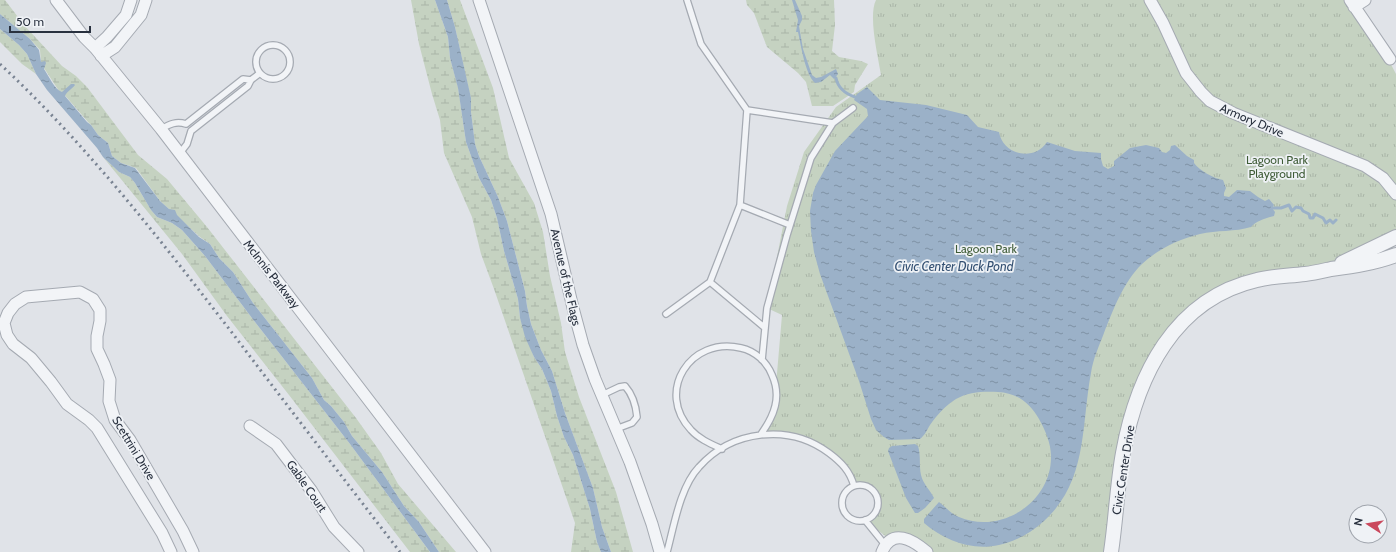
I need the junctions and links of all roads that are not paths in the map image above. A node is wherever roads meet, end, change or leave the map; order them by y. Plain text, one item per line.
1 (56, 0) edge
2 (131, 0) edge
3 (146, 0) edge
4 (479, 0) edge
5 (687, 0) edge
6 (1150, 0) edge
7 (1365, 0) edge
8 (1352, 4) edge
9 (98, 52) junction
10 (1390, 59) dead end
11 (260, 73) junction
12 (251, 80) junction
13 (853, 108) dead end
14 (747, 110) junction
15 (833, 123) junction
16 (186, 124) junction
17 (161, 129) junction
18 (191, 131) junction
19 (180, 153) junction
20 (1396, 194) edge
21 (740, 205) junction
22 (790, 225) junction
23 (1396, 237) edge
24 (1396, 255) edge
25 (1329, 270) junction
26 (710, 282) junction
27 (666, 314) dead end
28 (765, 328) junction
29 (762, 360) junction
30 (602, 395) junction
31 (250, 426) dead end
32 (616, 429) junction
33 (761, 434) junction
34 (722, 449) junction
35 (854, 486) junction
36 (865, 520) junction
37 (884, 549) edge
38 (171, 552) edge
39 (193, 552) edge
40 (358, 552) edge
41 (485, 552) edge
42 (660, 552) edge
43 (667, 552) edge
44 (927, 552) edge
45 (1111, 552) edge

1 - 9 street, McInnis Parkway
2 - 9 street
3 - 9 street
4 - 30 street, Avenue of the Flags
5 - 14 lane
6 - 20 street, Armory Drive
7 - 8 street
8 - 10 street
9 - 17 street, McInnis Parkway
11 - 11 lane
11 - 12 lane
12 - 16 lane
12 - 18 lane
13 - 15 lane
14 - 15 lane
14 - 21 lane
15 - 22 lane
16 - 17 lane
16 - 18 lane
17 - 19 street, McInnis Parkway
18 - 19 lane
19 - 41 street, McInnis Parkway
21 - 22 lane
21 - 26 lane
22 - 28 lane
23 - 25 street, Civic Center Drive
24 - 25 street, Civic Center Drive
25 - 45 street, Civic Center Drive
26 - 27 lane
26 - 28 lane
28 - 29 lane
29 - 33 lane
29 - 34 lane
30 - 32 street, Avenue of the Flags
30 - 32 lane
31 - 40 street, Gable Court
32 - 42 street, Avenue of the Flags
33 - 34 lane
33 - 35 lane
34 - 43 lane
35 - 36 lane
35 - 36 lane
36 - 37 lane
37 - 44 street
38 - 39 street, Scettrini Drive

